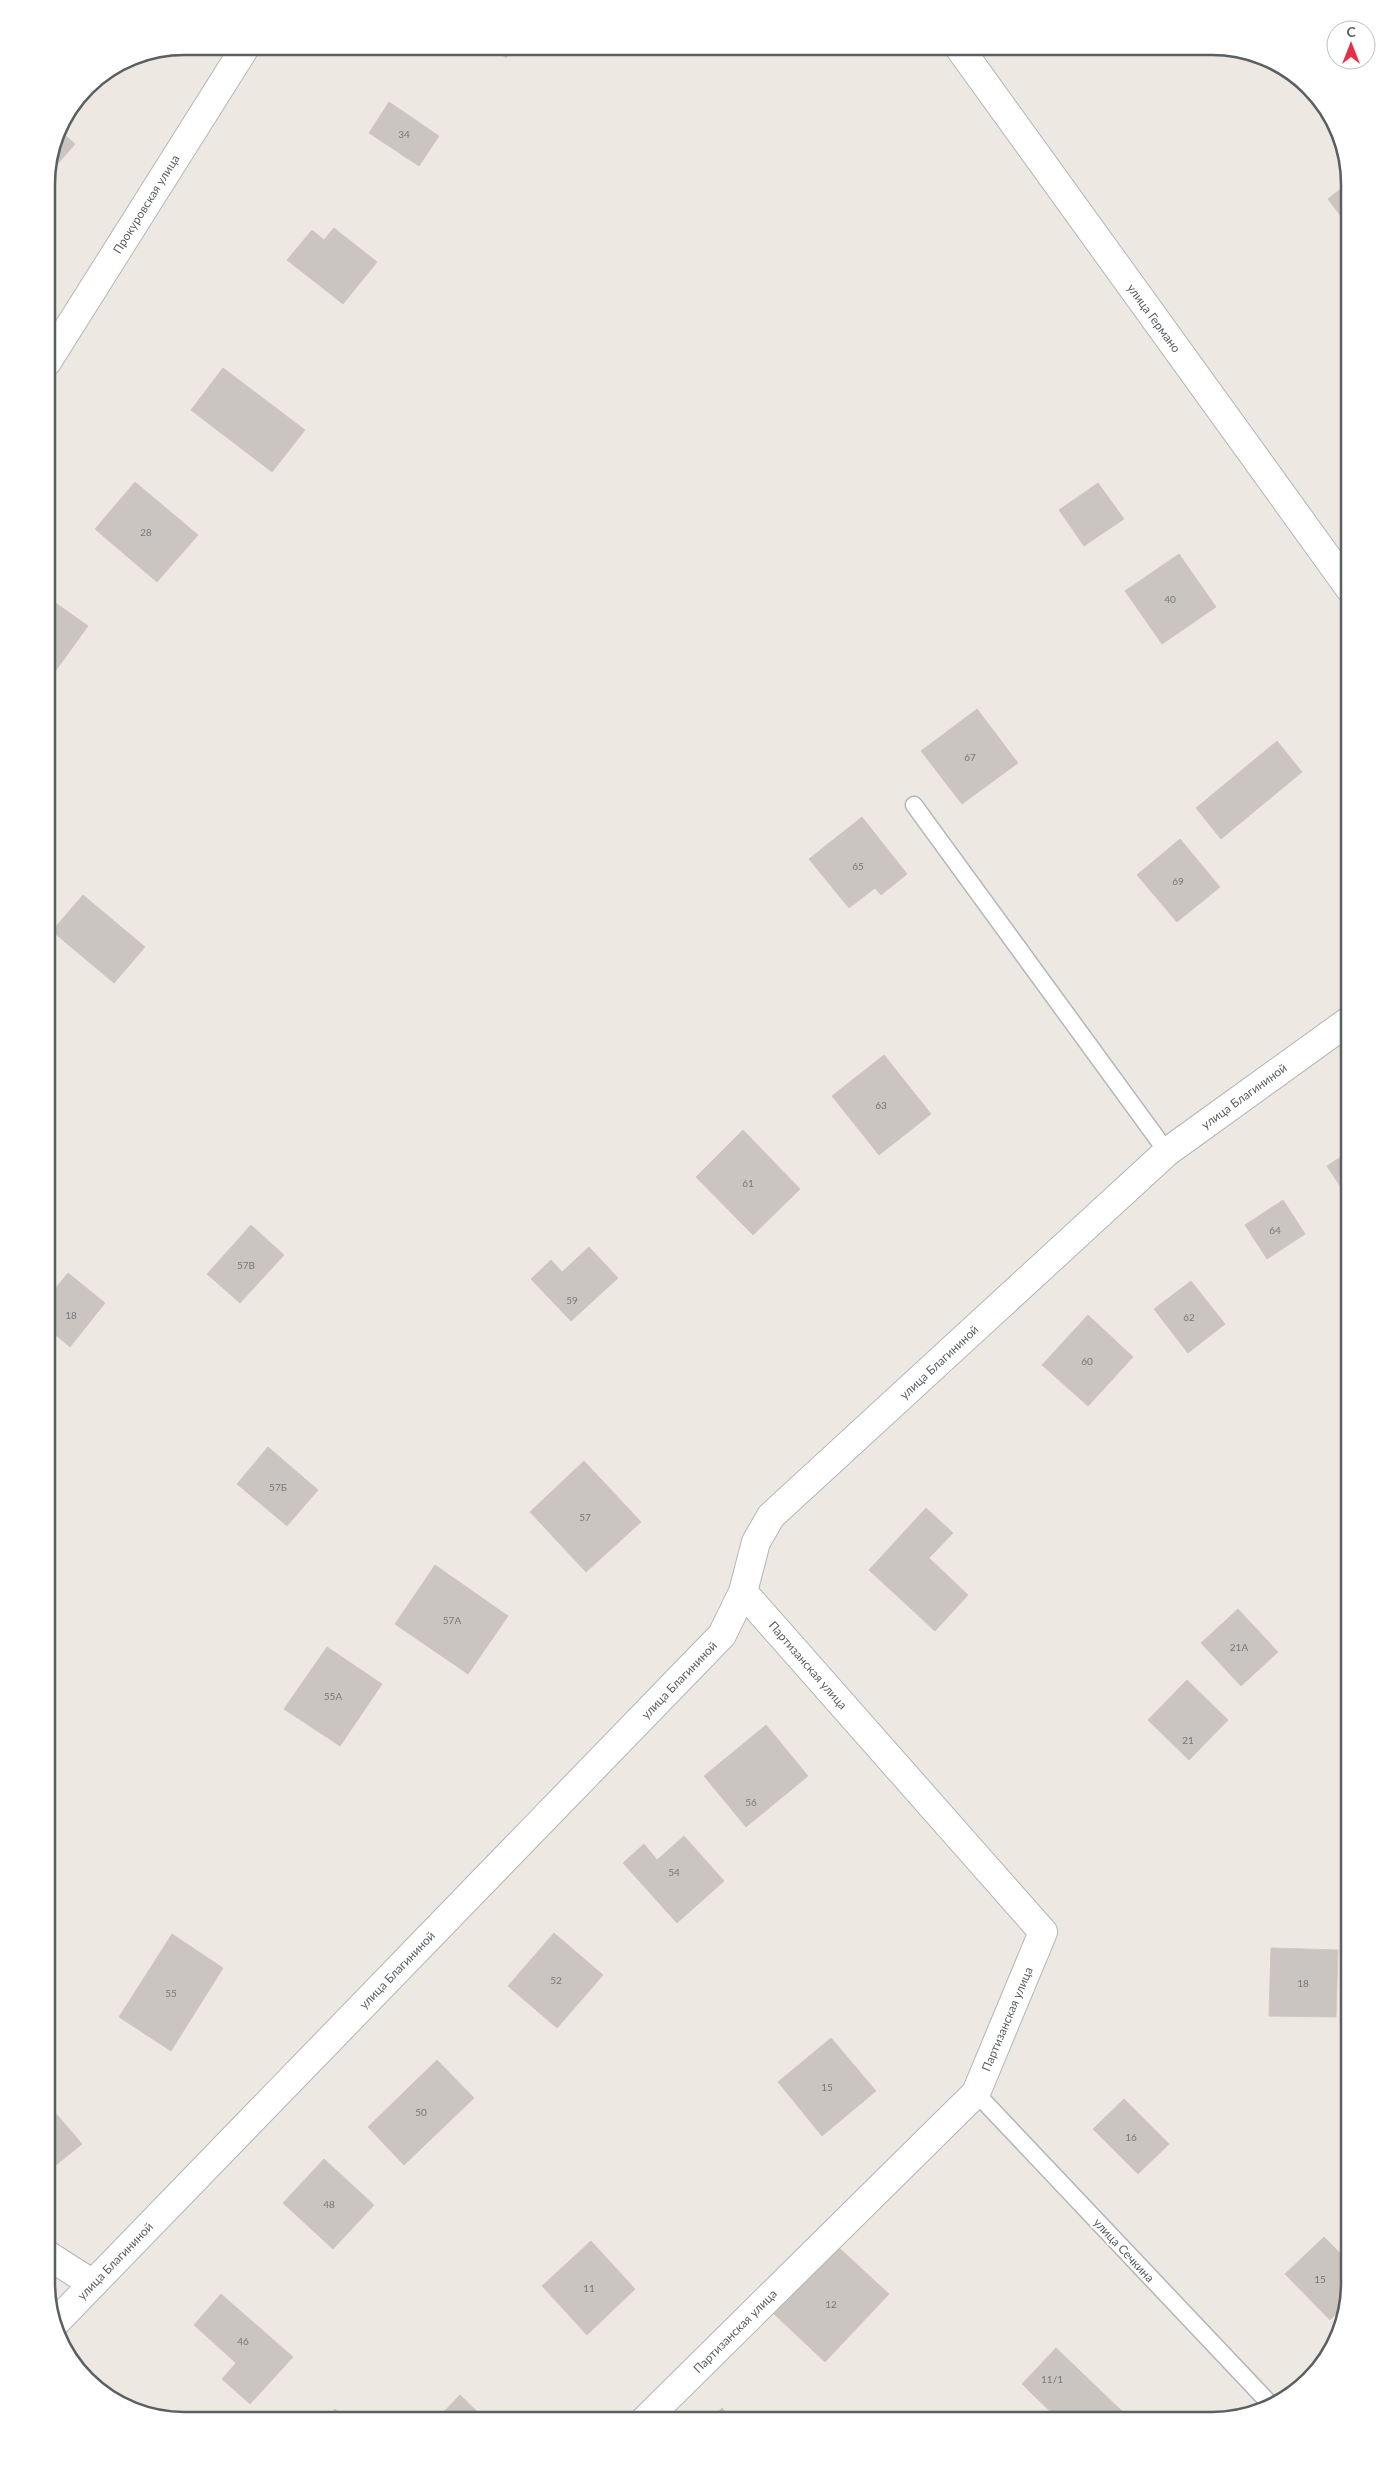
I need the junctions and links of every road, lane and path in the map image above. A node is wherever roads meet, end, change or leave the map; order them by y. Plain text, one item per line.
1 (240, 55) edge
2 (964, 55) edge
3 (55, 348) edge
4 (1341, 577) edge
5 (914, 805) dead end
6 (1341, 1026) edge
7 (1167, 1152) junction
8 (744, 1592) junction
9 (976, 2093) junction
10 (55, 2260) edge
11 (92, 2284) junction
12 (59, 2318) edge
13 (1266, 2400) edge
14 (653, 2412) edge

1 - 3 street, Прокуровская улица
2 - 4 street, улица Германо
5 - 7 lane
6 - 7 street, улица Благининой
7 - 8 street, улица Благининой
8 - 9 street, Партизанская улица
8 - 11 street, улица Благининой
9 - 13 lane, улица Сечкина
9 - 14 street, Партизанская улица
10 - 11 street
11 - 12 street, улица Благининой

